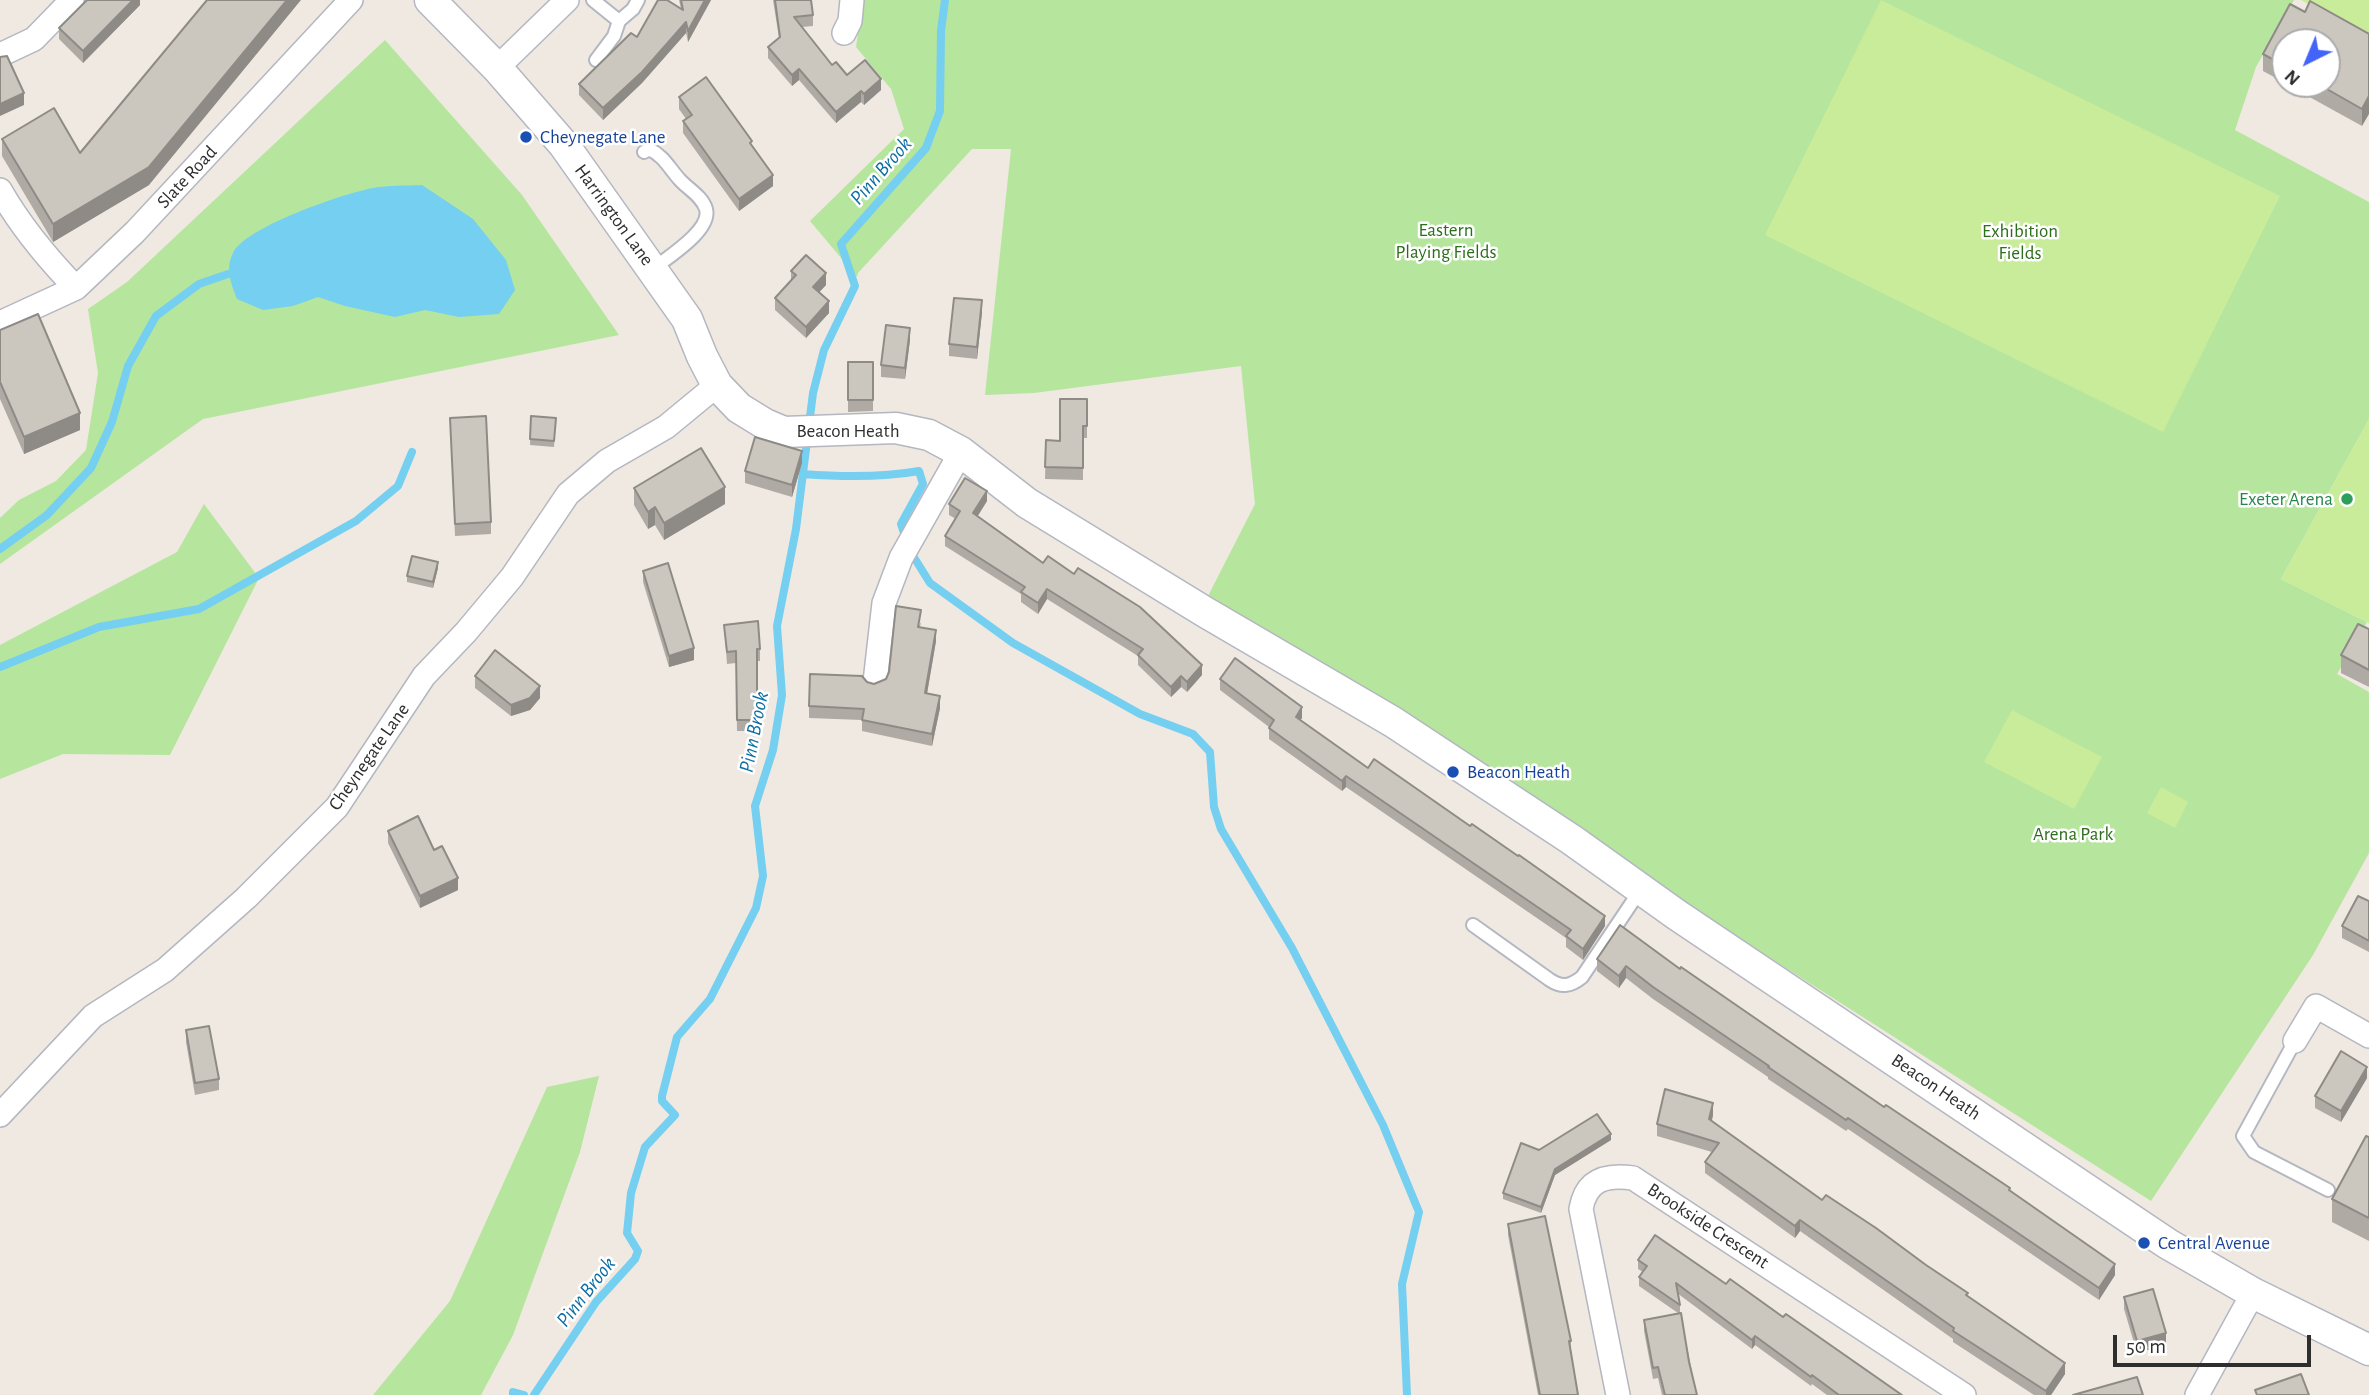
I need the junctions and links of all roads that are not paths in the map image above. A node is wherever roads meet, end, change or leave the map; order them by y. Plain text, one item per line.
1 (72, 0) edge
2 (351, 0) edge
3 (430, 0) edge
4 (567, 0) edge
5 (593, 0) edge
6 (638, 0) edge
7 (852, 0) edge
8 (619, 22) junction
9 (844, 33) dead end
10 (0, 55) edge
11 (596, 60) dead end
12 (497, 68) junction
13 (644, 152) dead end
14 (0, 190) edge
15 (8, 223) edge
16 (653, 269) junction
17 (76, 288) junction
18 (0, 323) edge
19 (718, 385) junction
20 (961, 452) junction
21 (875, 682) edge
22 (1641, 889) junction
23 (1473, 925) dead end
24 (2369, 1036) edge
25 (2295, 1041) joint
26 (0, 1115) edge
27 (2328, 1190) dead end
28 (2253, 1293) junction
29 (2369, 1349) edge
30 (1618, 1395) edge
31 (1965, 1395) edge
32 (2196, 1395) edge

1 - 10 street
2 - 17 street, Slate Road
3 - 12 street, Harrington Lane
4 - 12 street
5 - 8 lane
6 - 8 lane
7 - 9 street
8 - 11 lane
12 - 16 street, Harrington Lane
13 - 16 lane
14 - 15 street
15 - 17 street
16 - 19 street, Harrington Lane
17 - 18 street, Slate Road
19 - 20 street, Beacon Heath
19 - 26 street, Cheynegate Lane
20 - 21 street
20 - 22 street, Beacon Heath
22 - 23 lane
22 - 28 street, Beacon Heath
24 - 25 street
25 - 27 lane
28 - 29 street, Beacon Heath
28 - 32 street
30 - 31 street, Brookside Crescent

